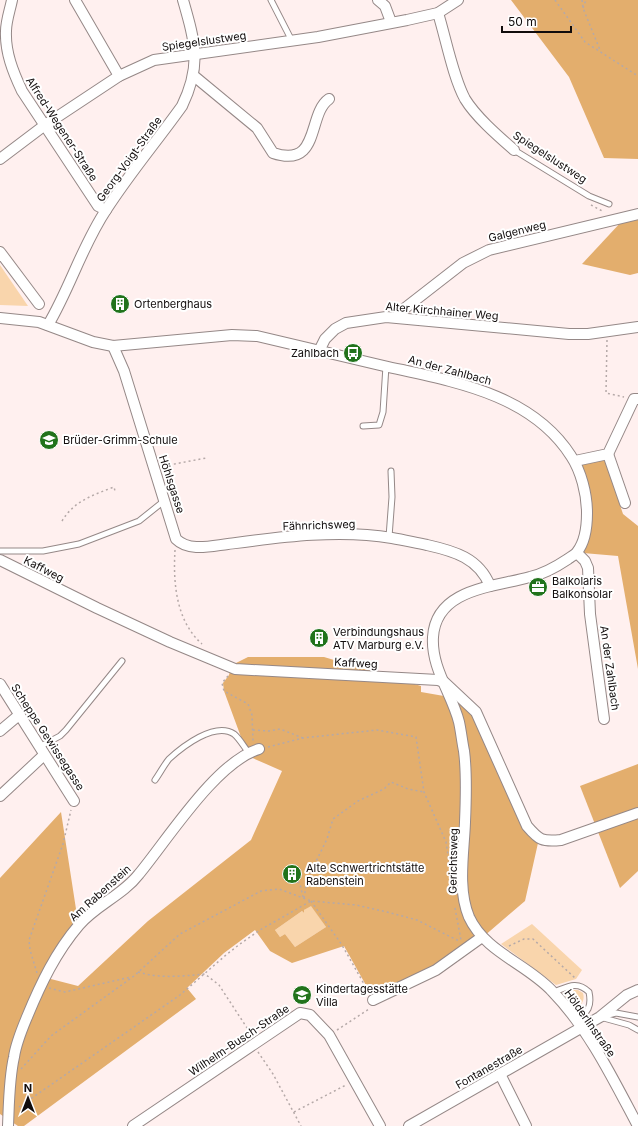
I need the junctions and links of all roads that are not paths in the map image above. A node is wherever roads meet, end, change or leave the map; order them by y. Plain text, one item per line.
1 (12, 0) edge
2 (75, 0) edge
3 (183, 0) edge
4 (271, 0) edge
5 (378, 0) edge
6 (458, 0) edge
7 (438, 13) junction
8 (392, 22) junction
9 (3, 29) edge
10 (292, 41) junction
11 (196, 54) junction
12 (119, 76) junction
13 (194, 76) junction
14 (329, 99) dead end
15 (45, 124) junction
16 (514, 150) joint
17 (0, 159) edge
18 (609, 204) dead end
19 (106, 210) junction
20 (638, 214) edge
21 (0, 252) edge
22 (39, 304) dead end
23 (398, 317) junction
24 (0, 318) edge
25 (48, 325) junction
26 (638, 327) edge
27 (113, 346) junction
28 (320, 351) junction
29 (386, 366) junction
30 (636, 399) edge
31 (364, 426) dead end
32 (608, 454) junction
33 (575, 462) junction
34 (391, 471) dead end
35 (164, 501) junction
36 (625, 503) dead end
37 (389, 537) junction
38 (178, 541) joint
39 (0, 551) edge
40 (577, 553) junction
41 (0, 560) edge
42 (490, 586) junction
43 (122, 661) dead end
44 (444, 682) junction
45 (0, 684) edge
46 (18, 715) junction
47 (604, 719) dead end
48 (0, 731) edge
49 (42, 751) junction
50 (253, 751) joint
51 (155, 780) dead end
52 (0, 796) edge
53 (74, 801) road end
54 (638, 813) edge
55 (482, 937) junction
56 (638, 990) edge
57 (554, 992) junction
58 (373, 1000) road end
59 (600, 1017) junction
60 (638, 1017) edge
61 (578, 1024) junction
62 (638, 1030) edge
63 (500, 1074) junction
64 (8, 1126) edge
65 (133, 1126) edge
66 (380, 1126) edge
67 (409, 1126) edge
68 (526, 1126) edge
69 (638, 1126) edge

1 - 9 street, Alfred-Wegener-Straße
2 - 12 street
3 - 11 street, Georg-Voigt-Straße
4 - 10 lane
5 - 8 street
6 - 7 street, Spiegelslustweg
7 - 8 street, Spiegelslustweg
7 - 16 street, Spiegelslustweg
8 - 10 street, Spiegelslustweg
9 - 15 street, Alfred-Wegener-Straße
10 - 11 street, Spiegelslustweg
11 - 12 street, Spiegelslustweg
11 - 13 street, Georg-Voigt-Straße
12 - 15 street, Spiegelslustweg
13 - 14 street
13 - 19 street, Georg-Voigt-Straße
15 - 17 street, Spiegelslustweg
15 - 19 street, Alfred-Wegener-Straße
16 - 18 lane, Spiegelslustweg
19 - 25 street, Georg-Voigt-Straße
20 - 23 street, Galgenweg
21 - 22 street
23 - 26 street, Alter Kirchhainer Weg
23 - 28 street, Alter Kirchhainer Weg
24 - 25 street
25 - 27 street
27 - 28 street
27 - 35 street, Höhlsgasse
28 - 29 street, An der Zahlbach
29 - 31 lane
29 - 33 street, An der Zahlbach
30 - 32 street
32 - 33 street
32 - 36 street
33 - 40 street, An der Zahlbach
34 - 37 lane
35 - 38 street, Höhlsgasse
35 - 39 lane
37 - 38 street, Fähnrichsweg
37 - 42 street, Fähnrichsweg
40 - 42 street
40 - 47 street, An der Zahlbach
41 - 44 street, Kaffweg
42 - 44 street
43 - 49 lane
44 - 54 street
44 - 55 street, Gerichtsweg
45 - 46 street, Scheppe Gewissegasse
46 - 48 street
46 - 49 street, Scheppe Gewissegasse
49 - 52 street
49 - 53 street, Scheppe Gewissegasse
50 - 51 lane
50 - 64 street, Am Rabenstein
55 - 57 street, Hölderlinstraße
55 - 58 street
56 - 59 street, Fontanestraße
57 - 61 street, Hölderlinstraße
57 - 61 lane
59 - 60 lane
59 - 61 street, Fontanestraße
59 - 62 lane, Hölderlinstraße
61 - 63 street, Fontanestraße
61 - 69 street, Hölderlinstraße
63 - 67 street, Fontanestraße
63 - 68 street
65 - 66 street, Wilhelm-Busch-Straße

